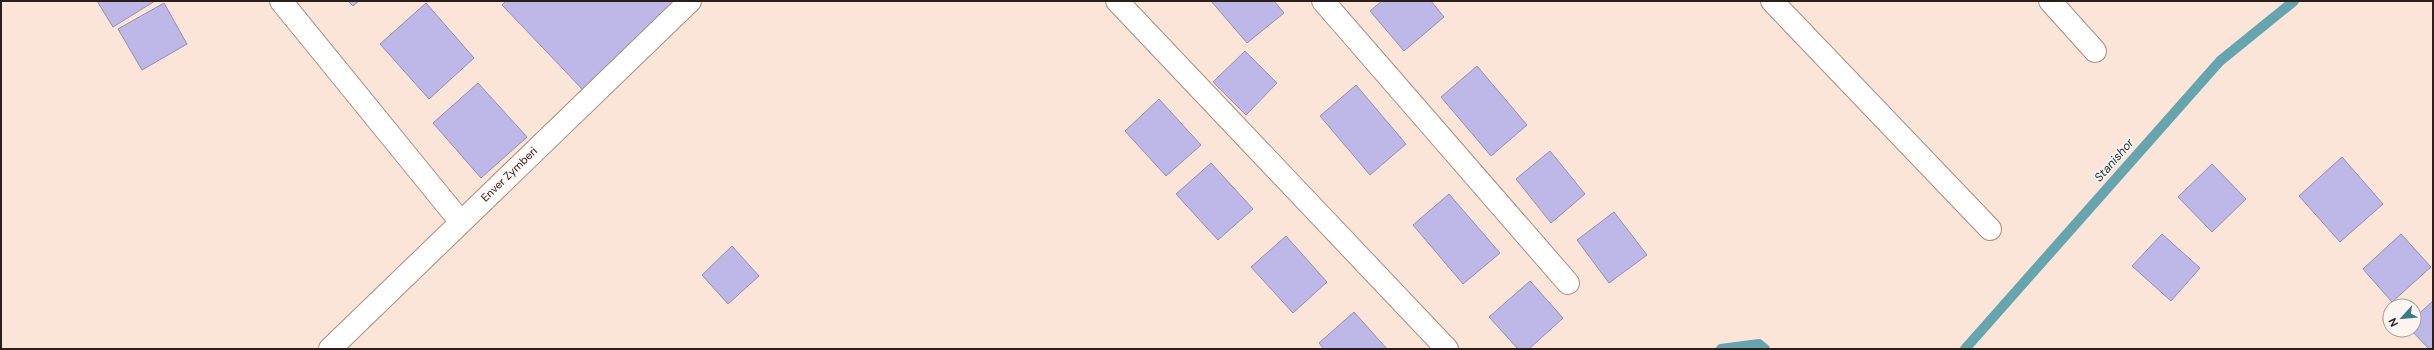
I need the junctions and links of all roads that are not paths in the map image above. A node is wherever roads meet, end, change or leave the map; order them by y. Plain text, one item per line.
1 (281, 1) edge
2 (690, 1) edge
3 (1117, 1) edge
4 (1323, 1) edge
5 (1772, 1) edge
6 (2050, 1) edge
7 (2095, 51) dead end
8 (460, 222) junction
9 (1990, 228) dead end
10 (1568, 283) dead end
11 (330, 349) edge
12 (1447, 349) edge

1 - 8 street
2 - 8 street, Enver Zymberi
3 - 12 street
4 - 10 street
5 - 9 street
6 - 7 street
8 - 11 street, Enver Zymberi

